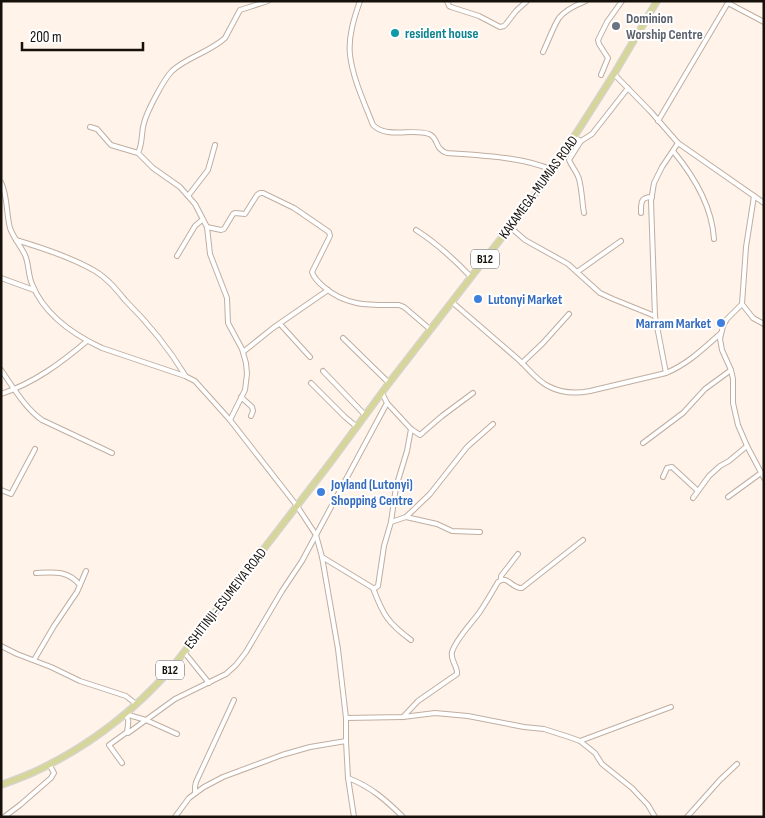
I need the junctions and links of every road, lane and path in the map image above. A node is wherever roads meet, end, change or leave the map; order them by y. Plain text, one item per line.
1 (268, 1) edge
2 (360, 1) edge
3 (447, 1) edge
4 (527, 1) edge
5 (586, 1) edge
6 (622, 1) edge
7 (577, 2) edge
8 (656, 2) edge
9 (728, 2) edge
10 (764, 22) edge
11 (543, 52) dead end
12 (614, 74) junction
13 (601, 75) dead end
14 (628, 88) junction
15 (658, 122) junction
16 (90, 127) dead end
17 (574, 137) junction
18 (580, 141) junction
19 (678, 143) junction
20 (215, 145) dead end
21 (673, 151) junction
22 (138, 153) junction
23 (552, 170) junction
24 (1, 182) edge
25 (188, 196) junction
26 (754, 196) junction
27 (652, 197) junction
28 (764, 203) edge
29 (641, 213) dead end
30 (584, 214) dead end
31 (202, 220) junction
32 (207, 227) junction
33 (510, 227) junction
34 (416, 230) dead end
35 (714, 239) dead end
36 (16, 240) junction
37 (620, 241) dead end
38 (177, 256) dead end
39 (577, 272) junction
40 (471, 276) junction
41 (1, 278) edge
42 (35, 290) junction
43 (328, 290) junction
44 (452, 302) junction
45 (742, 304) junction
46 (569, 314) dead end
47 (655, 316) junction
48 (280, 324) junction
49 (764, 324) edge
50 (431, 330) junction
51 (721, 333) junction
52 (343, 338) dead end
53 (86, 341) junction
54 (243, 352) junction
55 (310, 357) dead end
56 (522, 363) junction
57 (1, 370) edge
58 (731, 370) junction
59 (323, 371) dead end
60 (666, 372) junction
61 (185, 376) junction
62 (311, 383) dead end
63 (389, 384) junction
64 (14, 389) junction
65 (382, 393) junction
66 (473, 393) dead end
67 (1, 394) edge
68 (241, 398) junction
69 (387, 403) junction
70 (251, 416) dead end
71 (365, 416) junction
72 (230, 420) junction
73 (493, 424) dead end
74 (357, 427) junction
75 (411, 429) junction
76 (643, 443) dead end
77 (747, 446) junction
78 (35, 449) dead end
79 (112, 453) dead end
80 (761, 473) junction
81 (662, 477) dead end
82 (764, 478) edge
83 (1, 490) edge
84 (698, 491) junction
85 (728, 497) dead end
86 (693, 498) dead end
87 (297, 506) junction
88 (406, 517) junction
89 (391, 522) junction
90 (480, 532) dead end
91 (316, 535) junction
92 (583, 540) dead end
93 (518, 554) dead end
94 (322, 556) junction
95 (86, 571) dead end
96 (36, 573) dead end
97 (501, 579) junction
98 (80, 585) junction
99 (373, 588) junction
100 (412, 640) dead end
101 (1, 646) edge
102 (184, 652) junction
103 (34, 660) junction
104 (209, 682) junction
105 (234, 700) dead end
106 (136, 704) junction
107 (671, 707) dead end
108 (125, 714) junction
109 (403, 717) junction
110 (346, 718) junction
111 (146, 720) junction
112 (127, 732) junction
113 (177, 734) dead end
114 (346, 741) junction
115 (580, 741) junction
116 (122, 763) dead end
117 (50, 764) junction
118 (737, 764) dead end
119 (348, 778) junction
120 (1, 785) edge
121 (196, 793) junction
122 (4, 817) edge
123 (175, 817) edge
124 (354, 817) edge
125 (403, 817) edge
126 (655, 817) edge
127 (687, 817) edge

1 - 22 street
2 - 23 street
3 - 4 street
5 - 7 street
6 - 13 street
7 - 11 street
8 - 12 highway, KAKAMEGA-MUMIAS ROAD / B12
9 - 10 street
9 - 15 street
12 - 14 street
12 - 17 highway, KAKAMEGA-MUMIAS ROAD / B12
14 - 15 street
14 - 18 street
15 - 19 street
16 - 22 street
17 - 18 street
17 - 23 highway, KAKAMEGA-MUMIAS ROAD / B12
18 - 30 street
19 - 21 street
19 - 26 street
20 - 25 street
21 - 27 street
21 - 35 street
22 - 25 street
23 - 33 highway, KAKAMEGA-MUMIAS ROAD / B12
24 - 36 street
25 - 31 street
26 - 28 street
26 - 45 street
27 - 29 street
27 - 47 street
31 - 32 street
31 - 38 street
32 - 43 street
32 - 54 street
33 - 39 street
33 - 40 highway, KAKAMEGA-MUMIAS ROAD / B12
34 - 40 street
36 - 42 street
36 - 61 street
37 - 39 street
39 - 47 street
40 - 44 highway, KAKAMEGA-MUMIAS ROAD / B12
41 - 42 street
42 - 53 street
43 - 48 street
43 - 50 street
44 - 50 highway, KAKAMEGA-MUMIAS ROAD / B12
44 - 56 street
45 - 49 street
45 - 51 street
46 - 56 street
47 - 60 street
48 - 54 street
48 - 55 street
50 - 63 highway, KAKAMEGA-MUMIAS ROAD / B12
51 - 58 street
51 - 60 street
52 - 63 street
53 - 61 street
53 - 64 street
54 - 68 street
56 - 60 street
57 - 64 street
58 - 76 street
58 - 77 street
59 - 71 street
61 - 72 street
62 - 74 street
63 - 65 highway, KAKAMEGA-MUMIAS ROAD / B12
64 - 67 street
64 - 79 street
65 - 69 street
65 - 71 highway, KAKAMEGA-MUMIAS ROAD / B12
66 - 75 street
68 - 70 street
68 - 72 street
69 - 75 street
69 - 91 street
71 - 74 highway, KAKAMEGA-MUMIAS ROAD / B12
72 - 87 street
73 - 88 street
74 - 87 highway, KAKAMEGA-MUMIAS ROAD / B12
75 - 89 street
77 - 80 street
77 - 84 street
78 - 83 street
80 - 82 street
80 - 85 street
81 - 84 street
84 - 86 street
87 - 91 street
87 - 102 highway, ESHITINJI-ESUMEIYA ROAD / B12
88 - 89 street
88 - 90 street
89 - 99 street
91 - 94 street
91 - 104 street
92 - 97 street
93 - 97 street
94 - 99 street
94 - 110 street
95 - 98 street
96 - 98 street
97 - 109 street
98 - 103 street
99 - 100 street
101 - 103 street
102 - 104 street
102 - 106 highway, ESHITINJI-ESUMEIYA ROAD / B12
103 - 106 street
104 - 111 street
105 - 121 street
106 - 108 highway, ESHITINJI-ESUMEIYA ROAD / B12
107 - 115 street
108 - 111 street
108 - 112 street
108 - 117 highway, ESHITINJI-ESUMEIYA ROAD / B12
109 - 110 street
109 - 115 street
110 - 114 street
111 - 112 street
111 - 113 street
112 - 116 street
114 - 119 street
114 - 121 street
115 - 126 street
117 - 120 highway, ESHITINJI-ESUMEIYA ROAD / B12
117 - 122 street
118 - 127 street
119 - 124 street
119 - 125 street
121 - 123 street

